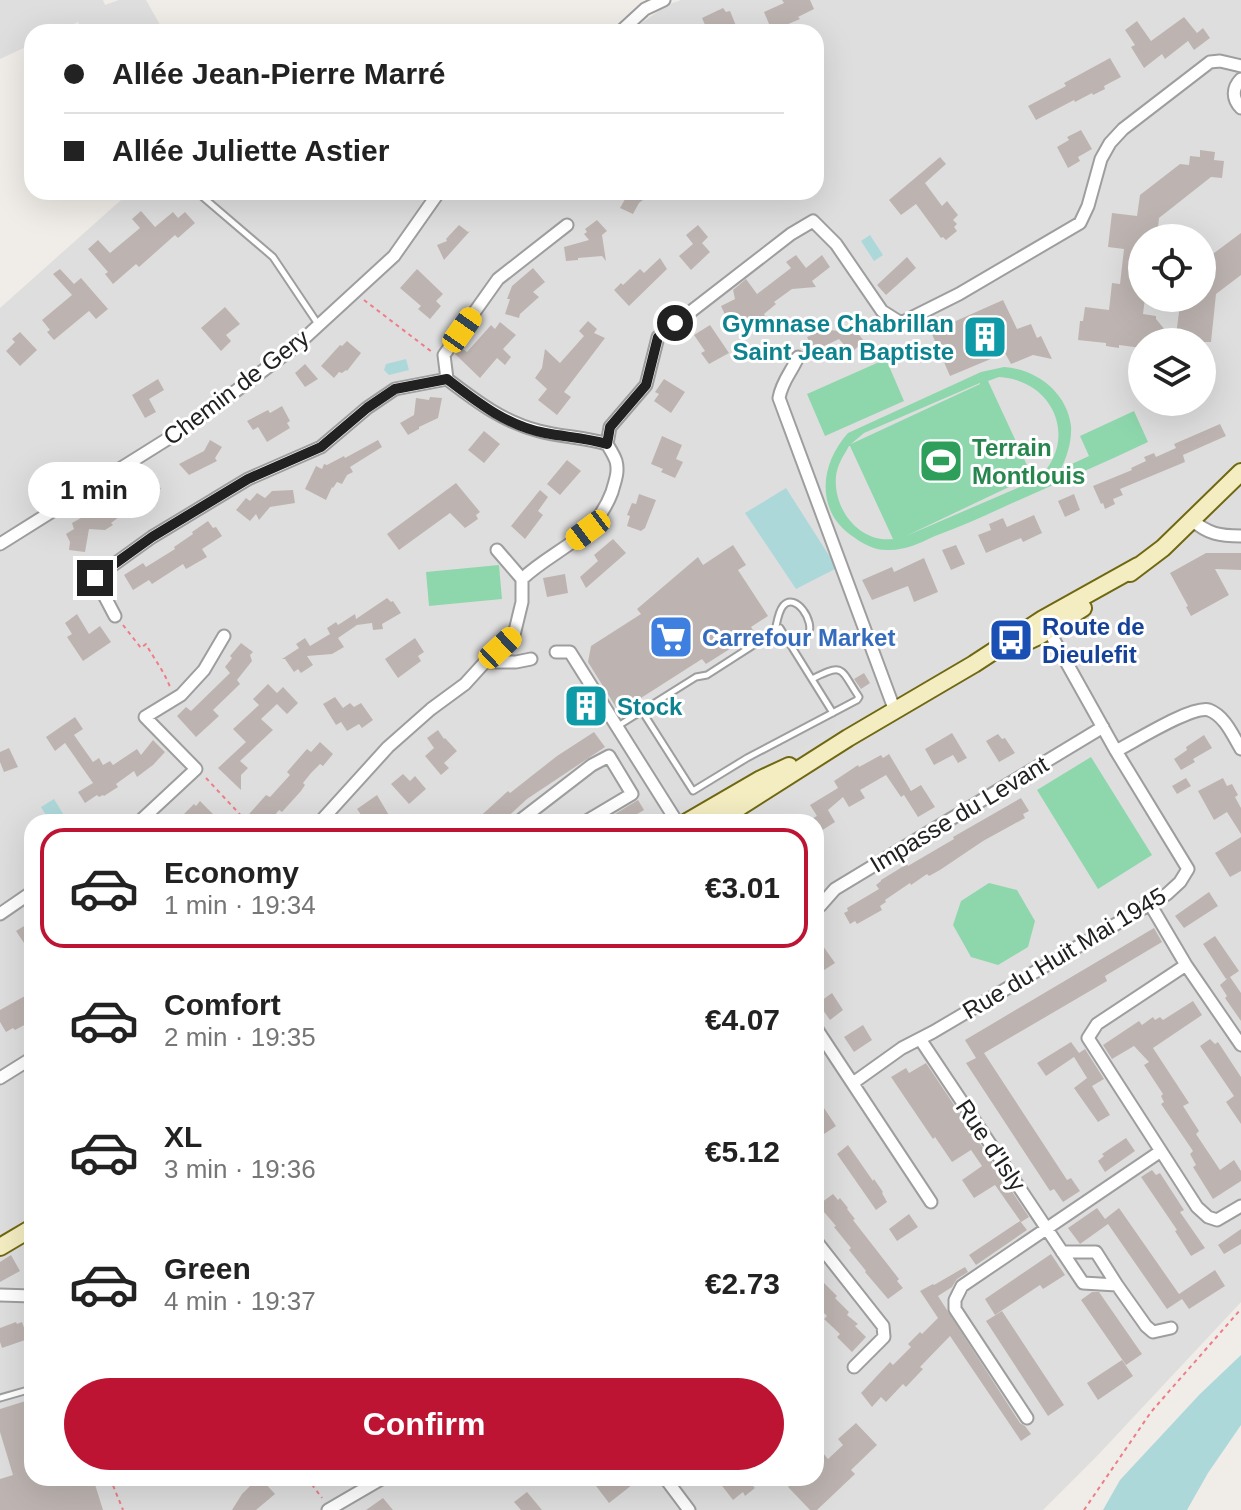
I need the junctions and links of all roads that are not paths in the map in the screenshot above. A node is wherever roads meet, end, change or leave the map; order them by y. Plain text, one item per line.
1 (664, 0) edge
2 (629, 24) edge
3 (1241, 66) edge
4 (1241, 79) edge
5 (1241, 108) edge
6 (206, 200) edge
7 (433, 200) edge
8 (567, 225) dead end
9 (318, 325) junction
10 (798, 357) dead end
11 (447, 379) junction
12 (607, 444) junction
13 (1241, 462) edge
14 (1241, 472) edge
15 (1192, 520) junction
16 (1241, 536) edge
17 (0, 544) edge
18 (497, 550) dead end
19 (522, 579) junction
20 (115, 616) road end
21 (1046, 625) junction
22 (775, 632) junction
23 (224, 636) dead end
24 (792, 646) junction
25 (556, 652) dead end
26 (531, 659) dead end
27 (485, 662) junction
28 (812, 679) junction
29 (642, 711) junction
30 (895, 711) junction
31 (833, 713) junction
32 (617, 727) junction
33 (1103, 727) junction
34 (848, 738) junction
35 (1241, 749) edge
36 (1116, 751) junction
37 (639, 762) junction
38 (619, 772) junction
39 (148, 814) edge
40 (327, 814) edge
41 (535, 814) edge
42 (598, 814) edge
43 (672, 814) edge
44 (701, 814) edge
45 (729, 814) edge
46 (24, 898) edge
47 (824, 901) edge
48 (1150, 904) junction
49 (0, 914) edge
50 (1186, 965) junction
51 (920, 1039) junction
52 (824, 1040) edge
53 (1241, 1045) edge
54 (24, 1063) edge
55 (0, 1078) edge
56 (853, 1083) junction
57 (1161, 1151) junction
58 (931, 1202) dead end
59 (1241, 1206) edge
60 (1047, 1229) junction
61 (24, 1233) edge
62 (0, 1247) edge
63 (824, 1251) edge
64 (1062, 1252) junction
65 (1117, 1285) junction
66 (0, 1295) edge
67 (24, 1296) edge
68 (1171, 1328) dead end
69 (854, 1367) dead end
70 (24, 1391) edge
71 (0, 1398) edge
72 (1027, 1418) dead end
73 (369, 1486) edge
74 (671, 1486) edge
75 (330, 1509) edge
76 (689, 1510) edge

1 - 2 street
3 - 12 street
4 - 5 street
6 - 9 lane
7 - 9 street, Chemin de Gery
8 - 11 street
9 - 17 street, Chemin de Gery
10 - 30 street
11 - 12 street
11 - 20 street
12 - 19 street
13 - 15 main road
14 - 15 main road
15 - 16 street
15 - 21 main road
18 - 19 street
19 - 27 street
21 - 30 main road
21 - 33 street, Rue du Huit Mai 1945
22 - 24 lane
22 - 24 lane
22 - 29 lane
23 - 39 street
24 - 28 lane
25 - 32 street
26 - 27 street
27 - 40 street
28 - 31 lane
28 - 31 lane
29 - 31 lane
29 - 32 lane
30 - 34 main road
32 - 37 street
33 - 36 street, Rue du Huit Mai 1945
33 - 47 street, Impasse du Levant
34 - 44 main road
34 - 45 main road
35 - 36 street
36 - 48 street, Rue du Huit Mai 1945
37 - 38 street
37 - 43 street
38 - 41 street
38 - 42 street
46 - 49 street
48 - 50 street
48 - 51 street, Rue du Huit Mai 1945
50 - 53 street
50 - 57 street
51 - 56 street, Rue du Huit Mai 1945
51 - 60 street, Rue d'Isly
52 - 56 street
54 - 55 street
56 - 58 street
57 - 59 street
57 - 60 street
60 - 64 street, Rue d'Isly
60 - 72 street
61 - 62 main road
63 - 69 street
64 - 65 street, Rue d'Isly
64 - 65 street
65 - 68 street
66 - 67 street
70 - 71 lane
73 - 75 street
74 - 76 street

